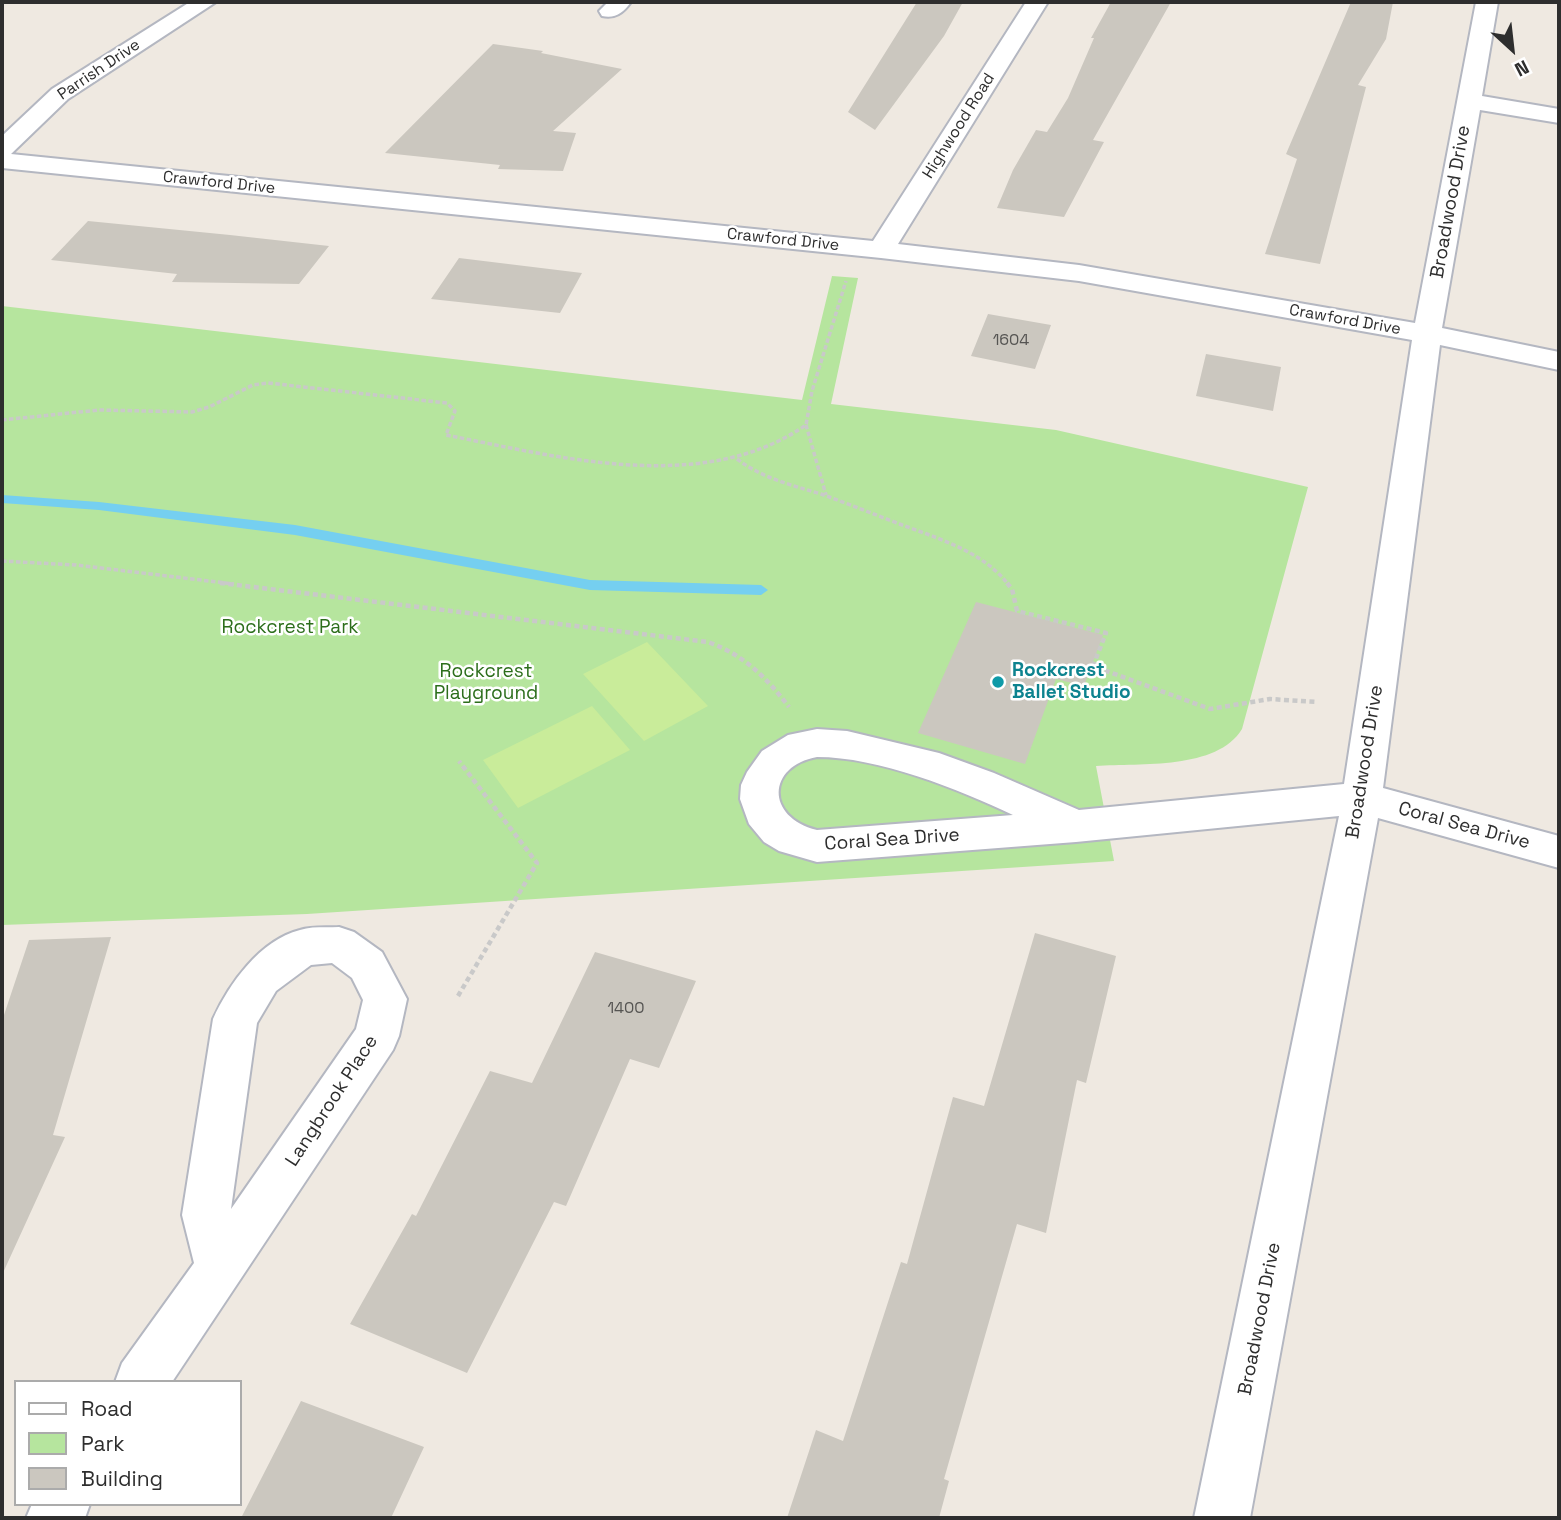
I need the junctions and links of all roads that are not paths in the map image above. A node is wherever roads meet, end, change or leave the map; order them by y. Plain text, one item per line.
1 (205, 2) edge
2 (1037, 2) edge
3 (1487, 2) edge
4 (1470, 100) junction
5 (1559, 116) edge
6 (2, 149) edge
7 (2, 161) edge
8 (870, 249) junction
9 (1427, 334) junction
10 (1559, 361) edge
11 (1362, 798) junction
12 (1076, 826) junction
13 (1559, 852) edge
14 (220, 1268) junction
15 (142, 1380) edge
16 (1222, 1518) edge

1 - 6 street, Parrish Drive
2 - 8 street, Highwood Road
3 - 4 street, Broadwood Drive
4 - 5 street
4 - 9 street, Broadwood Drive
7 - 8 street, Crawford Drive
8 - 9 street, Crawford Drive
9 - 10 street, Crawford Drive
9 - 11 street, Broadwood Drive
11 - 12 street, Coral Sea Drive
11 - 13 street, Coral Sea Drive
11 - 16 street, Broadwood Drive
12 - 12 street, Coral Sea Drive
14 - 14 street, Langbrook Place
14 - 15 street, Langbrook Place

